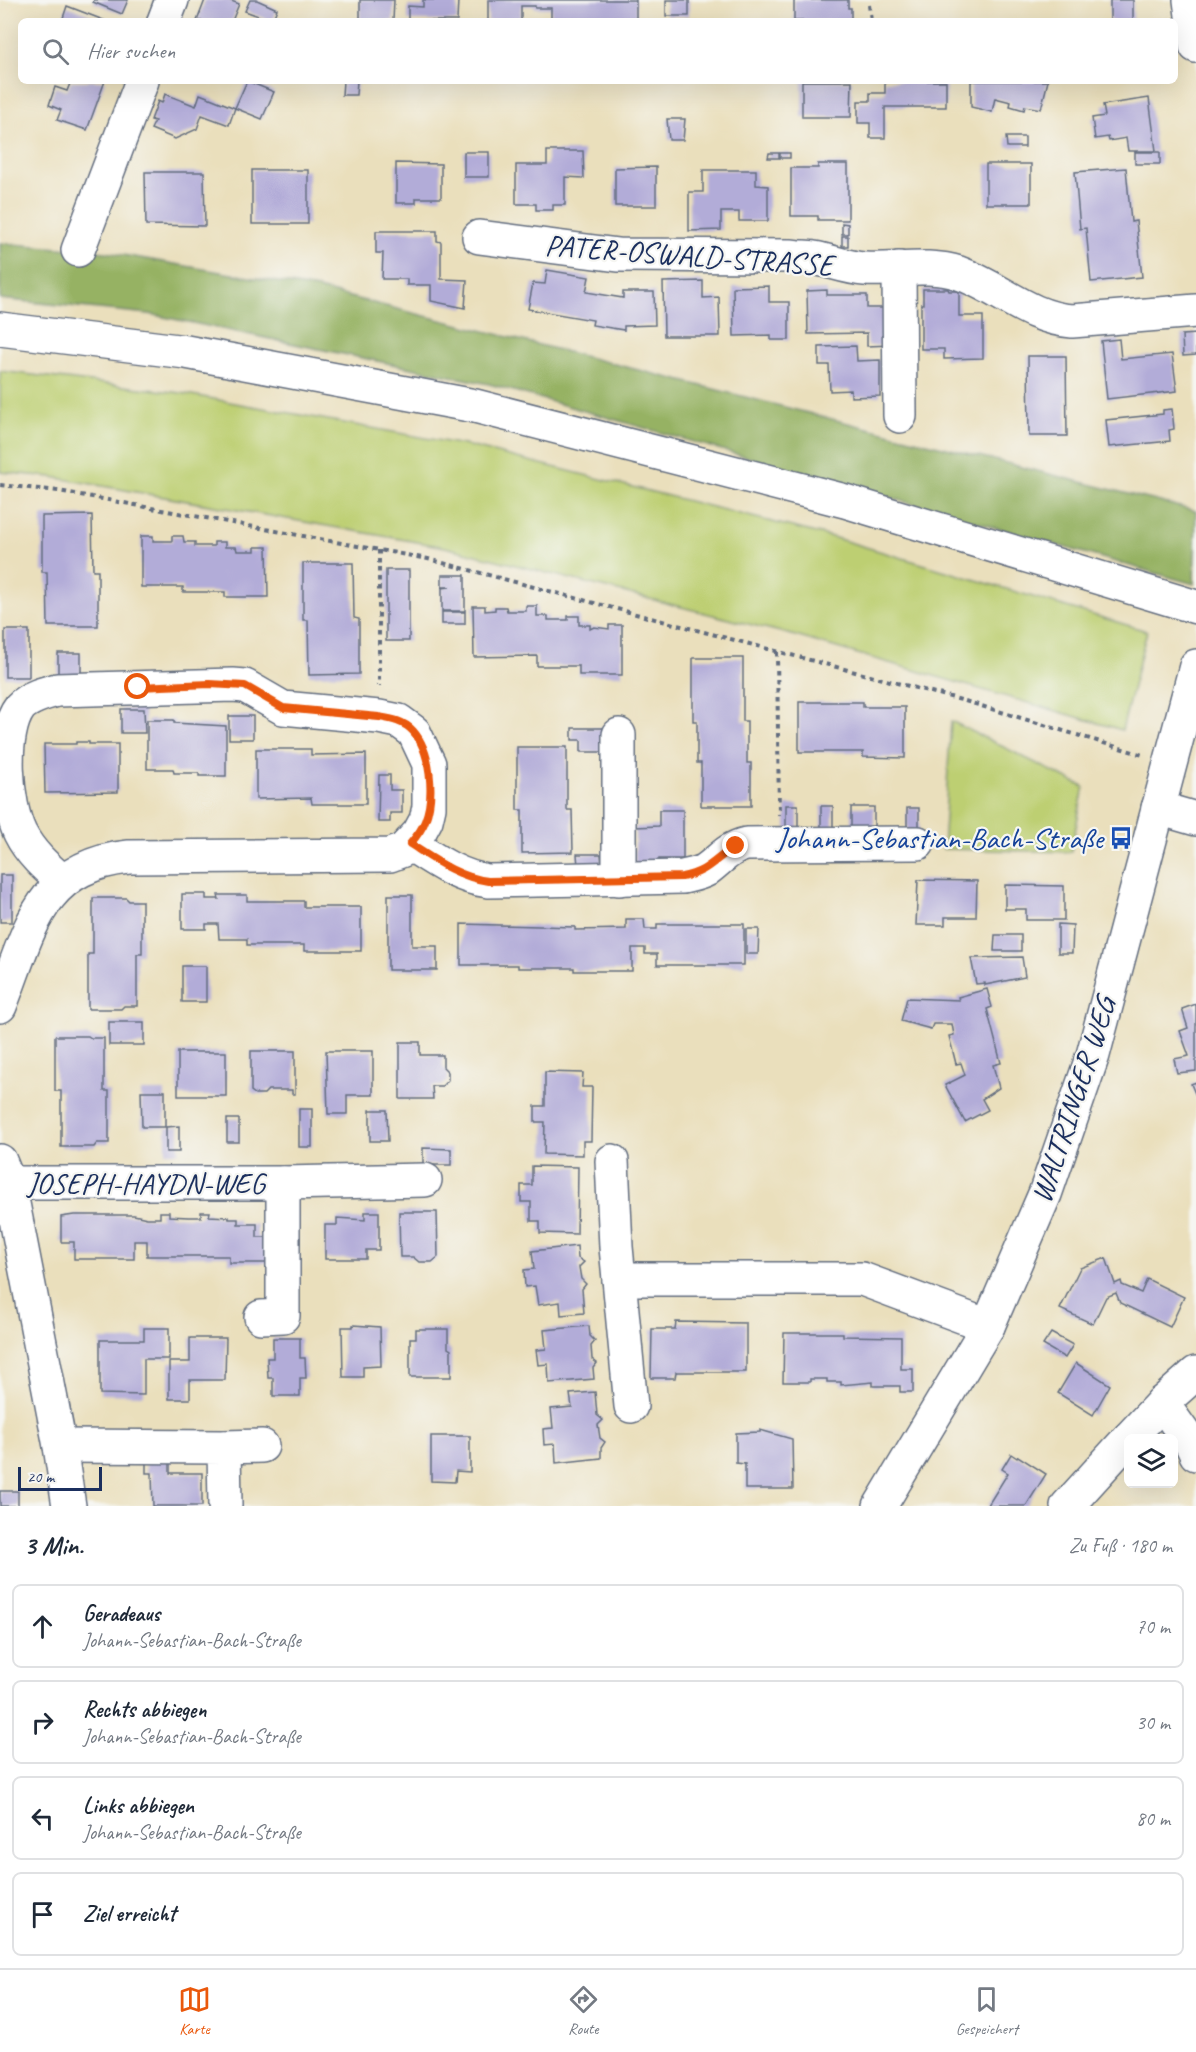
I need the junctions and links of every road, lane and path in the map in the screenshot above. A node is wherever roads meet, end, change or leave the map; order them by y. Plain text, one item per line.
1 (172, 0) edge
2 (1190, 0) edge
3 (869, 4) dead end
4 (165, 18) edge
5 (871, 18) edge
6 (1196, 46) edge
7 (141, 84) edge
8 (479, 237) dead end
9 (78, 250) dead end
10 (899, 268) junction
11 (1196, 310) edge
12 (0, 329) edge
13 (900, 416) dead end
14 (0, 485) edge
15 (378, 549) junction
16 (1196, 607) edge
17 (777, 652) junction
18 (1196, 666) edge
19 (379, 717) junction
20 (620, 735) dead end
21 (1169, 764) junction
22 (1158, 808) junction
23 (1196, 819) edge
24 (779, 843) junction
25 (918, 843) dead end
26 (410, 844) junction
27 (619, 879) junction
28 (62, 881) junction
29 (0, 1006) edge
30 (612, 1161) dead end
31 (4, 1172) edge
32 (425, 1180) dead end
33 (283, 1182) junction
34 (620, 1279) junction
35 (261, 1317) dead end
36 (988, 1326) junction
37 (1196, 1372) edge
38 (1162, 1402) junction
39 (630, 1406) dead end
40 (1133, 1434) edge
41 (1124, 1444) edge
42 (60, 1446) junction
43 (262, 1446) dead end
44 (224, 1447) junction
45 (1196, 1454) edge
46 (69, 1506) edge
47 (225, 1506) edge
48 (880, 1506) edge
49 (1067, 1506) edge

1 - 4 street
2 - 6 street
3 - 5 path
7 - 9 street
8 - 10 street, PATER-OSWALD-STRASSE
10 - 11 street, PATER-OSWALD-STRASSE
10 - 13 street
12 - 16 street
14 - 15 path
15 - 17 path
15 - 19 path
17 - 21 path
17 - 24 path
18 - 21 street, WALTRINGER WEG
19 - 26 street
19 - 28 street
20 - 27 street
21 - 22 street, WALTRINGER WEG
22 - 23 street
22 - 36 street, WALTRINGER WEG
24 - 25 street
24 - 27 street
26 - 27 street
26 - 28 street
28 - 29 street
30 - 34 street
31 - 33 street, JOSEPH-HAYDN-WEG
31 - 42 street
32 - 33 street, JOSEPH-HAYDN-WEG
33 - 35 street, JOSEPH-HAYDN-WEG
34 - 36 street
34 - 39 street
36 - 48 street, WALTRINGER WEG
37 - 38 street
38 - 40 street
38 - 45 street
41 - 49 street
42 - 44 street
42 - 46 street
43 - 44 street
44 - 47 street

